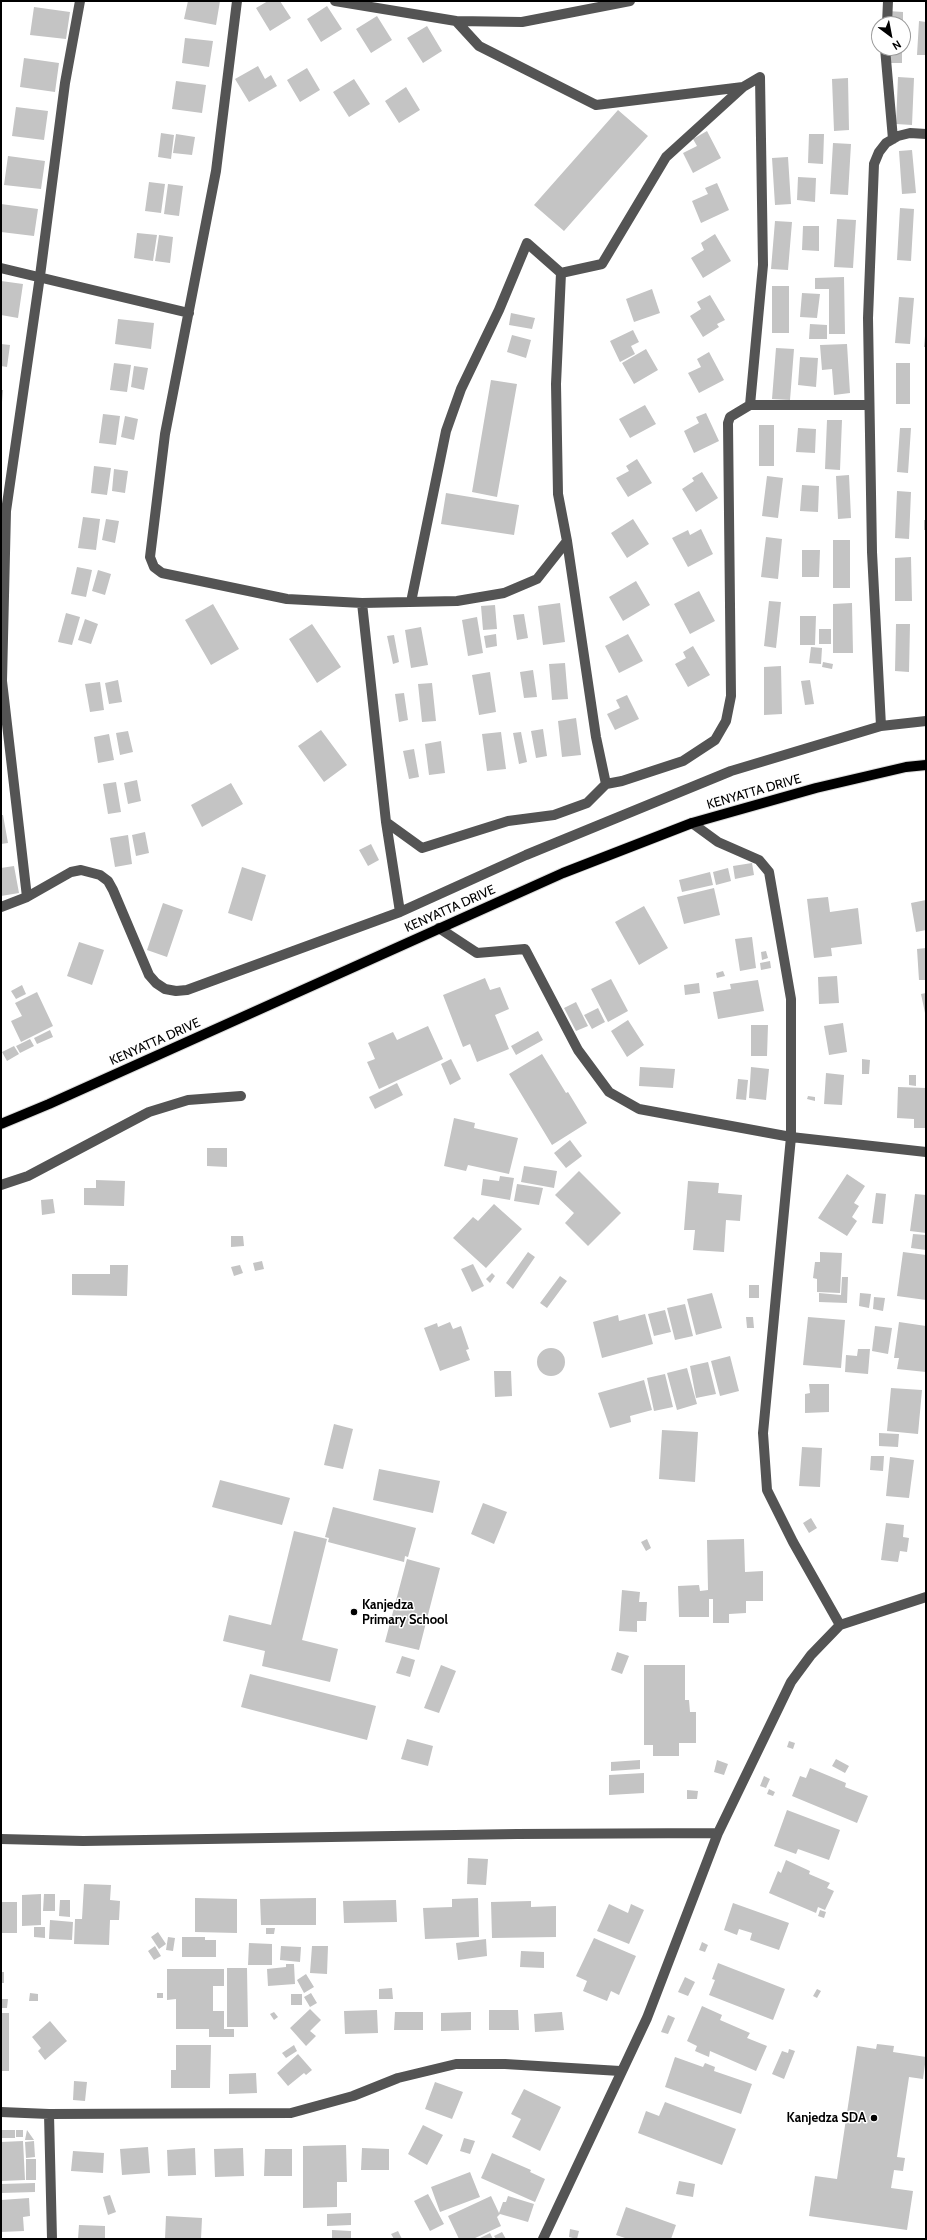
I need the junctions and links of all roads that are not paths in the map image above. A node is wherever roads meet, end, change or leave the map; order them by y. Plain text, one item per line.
1 (80, 1) edge
2 (238, 1) edge
3 (335, 1) edge
4 (630, 1) edge
5 (888, 1) edge
6 (887, 16) edge
7 (456, 21) junction
8 (886, 56) edge
9 (743, 87) junction
10 (926, 134) edge
11 (893, 138) junction
12 (1, 268) edge
13 (561, 273) junction
14 (40, 276) junction
15 (189, 313) junction
16 (750, 405) junction
17 (869, 405) junction
18 (567, 541) junction
19 (411, 602) junction
20 (362, 603) junction
21 (926, 721) edge
22 (881, 726) junction
23 (926, 765) edge
24 (606, 784) junction
25 (386, 822) junction
26 (692, 822) junction
27 (27, 897) junction
28 (1, 907) edge
29 (400, 912) junction
30 (439, 928) junction
31 (241, 1096) dead end
32 (1, 1124) edge
33 (791, 1137) junction
34 (926, 1152) edge
35 (1, 1185) edge
36 (926, 1597) edge
37 (840, 1625) junction
38 (718, 1833) junction
39 (1, 1839) edge
40 (620, 2071) junction
41 (1, 2112) edge
42 (49, 2114) junction
43 (52, 2239) edge
44 (542, 2239) edge

1 - 14 street
2 - 15 street
3 - 7 street
4 - 7 street
5 - 6 street
7 - 9 street
8 - 11 street
9 - 13 street
9 - 16 street
10 - 11 street
11 - 17 street
12 - 14 street
13 - 18 street
13 - 19 street
14 - 15 street
14 - 27 street
15 - 20 street
16 - 17 street
16 - 24 street
17 - 22 street
18 - 19 street
18 - 24 street
19 - 20 street
20 - 25 street
21 - 22 street
22 - 29 street
23 - 26 main road, KENYATTA DRIVE
24 - 25 street
25 - 29 street
26 - 30 main road, KENYATTA DRIVE
26 - 33 street
27 - 28 street
27 - 29 street
30 - 32 main road, KENYATTA DRIVE
30 - 33 street
31 - 35 street
33 - 34 street
33 - 37 street
36 - 37 street
37 - 38 street
38 - 39 street
38 - 40 street
40 - 42 street
40 - 44 street
41 - 42 street
42 - 43 street

